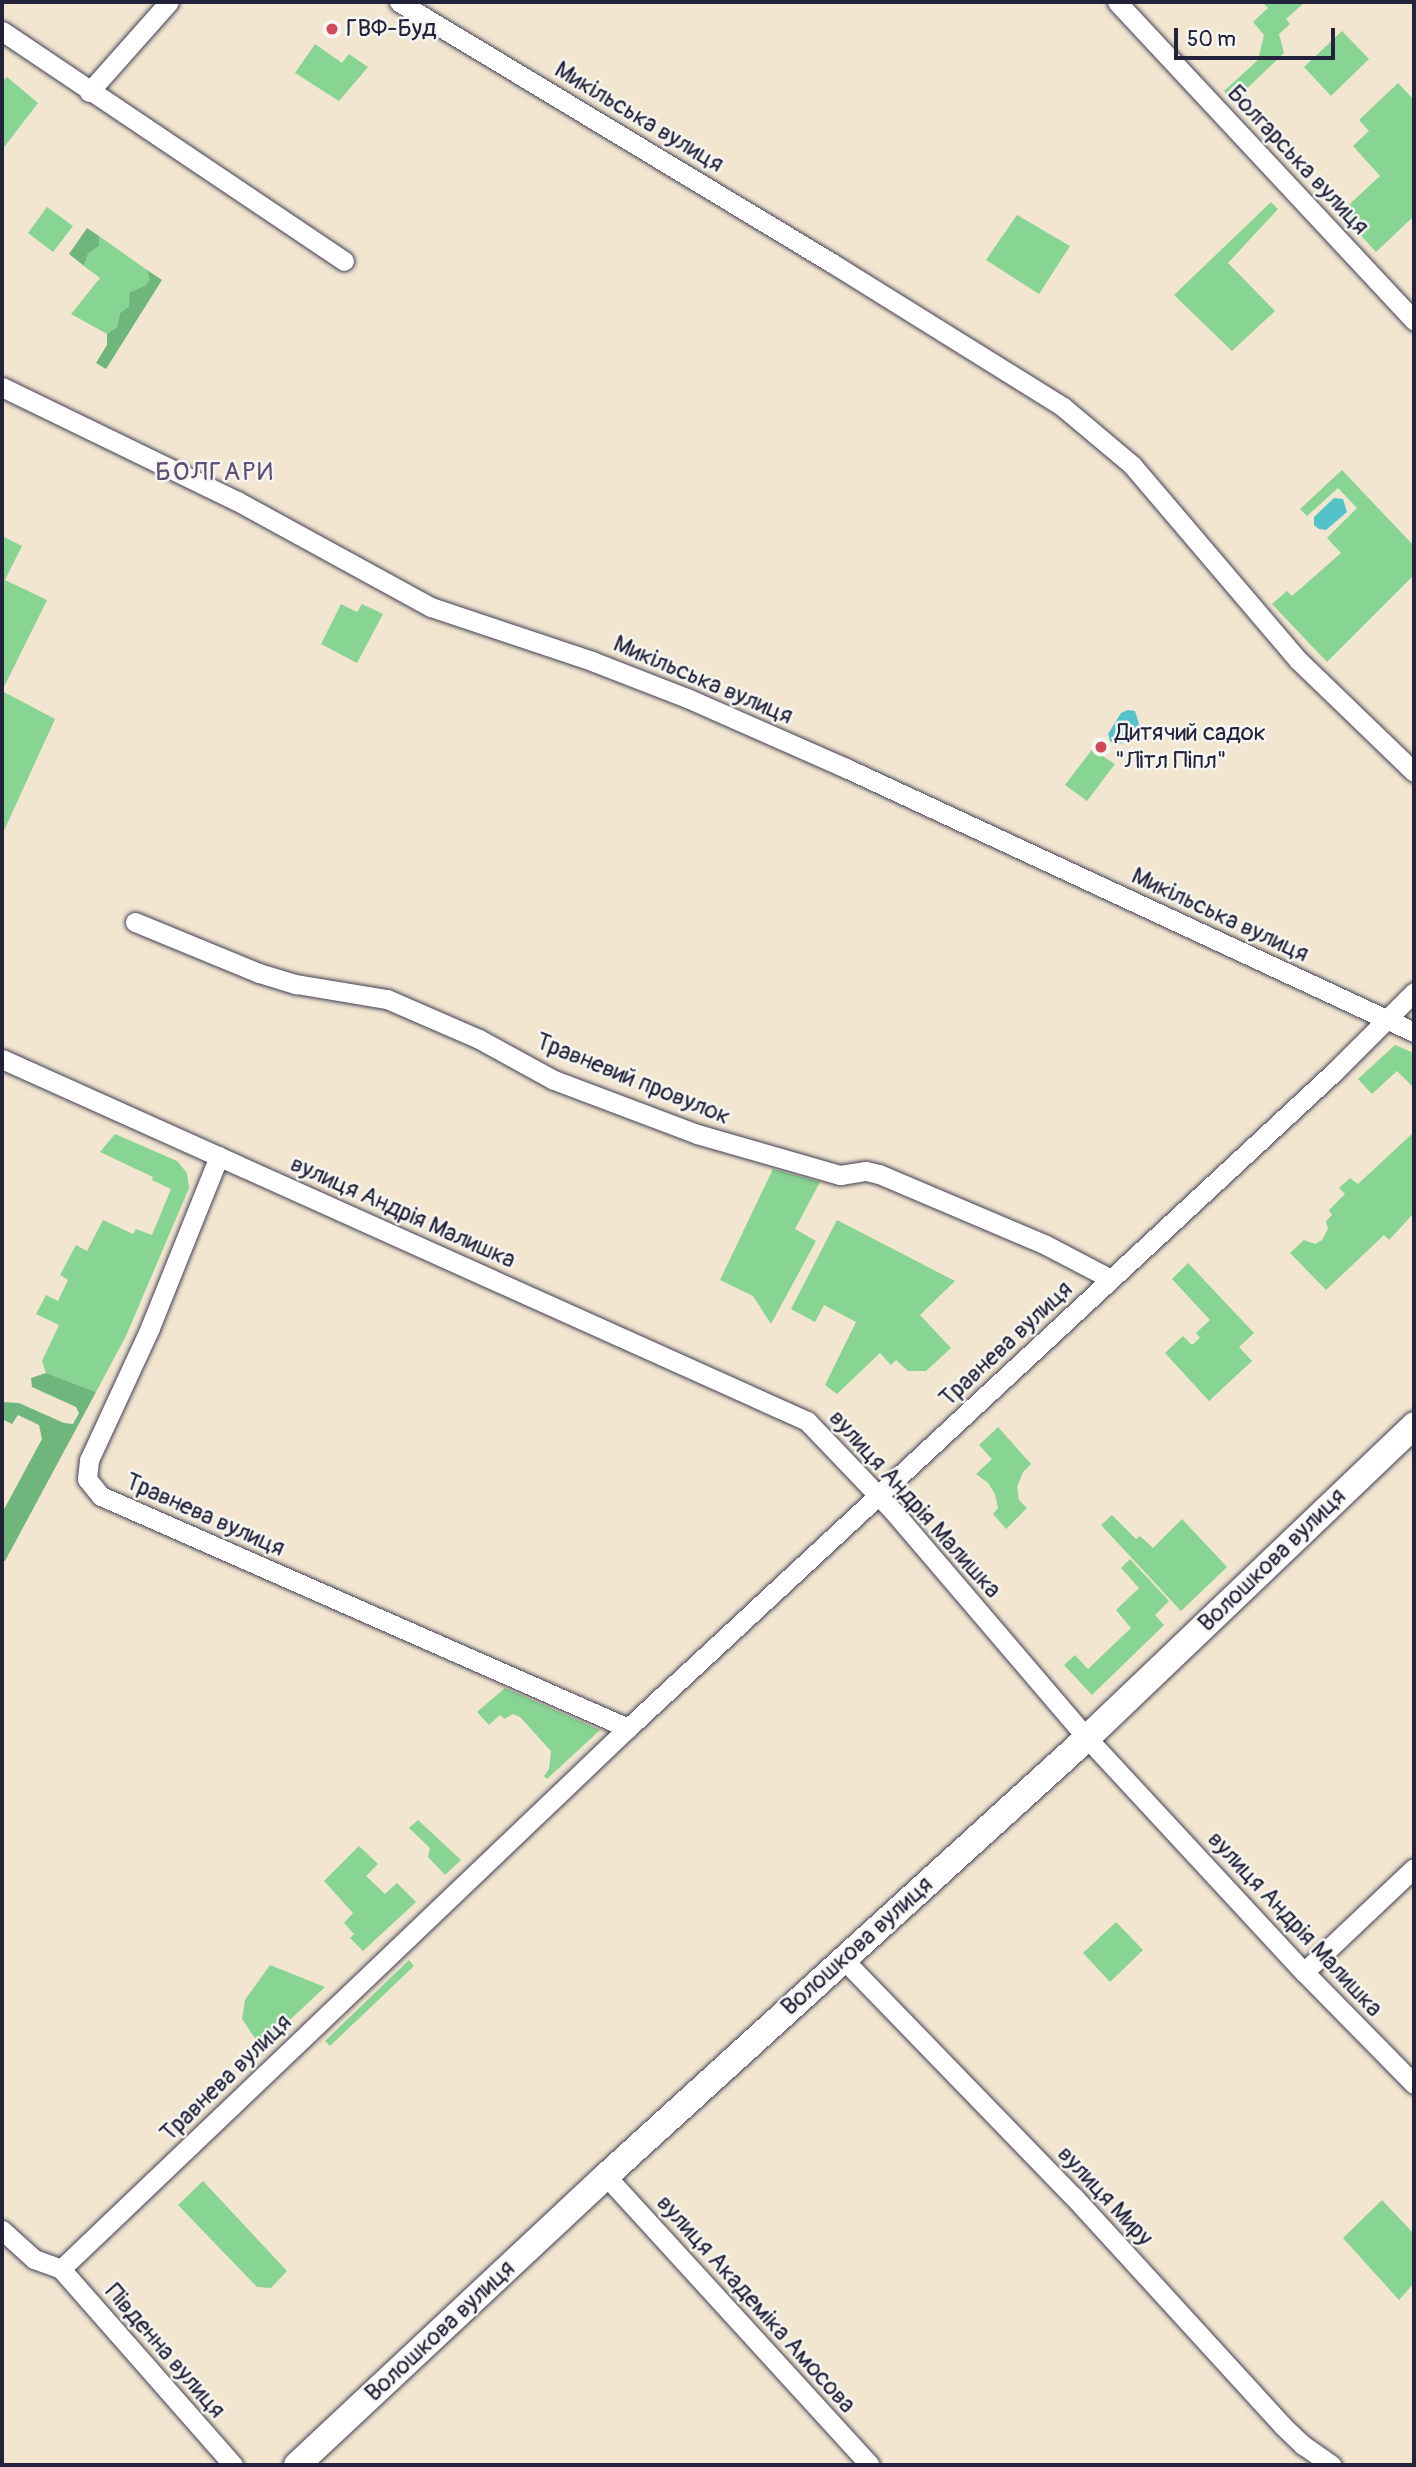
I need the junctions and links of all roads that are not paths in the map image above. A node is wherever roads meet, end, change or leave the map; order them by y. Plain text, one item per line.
1 (169, 2) edge
2 (399, 2) edge
3 (1117, 2) edge
4 (2, 31) edge
5 (89, 92) junction
6 (344, 261) dead end
7 (1414, 321) edge
8 (2, 387) edge
9 (1414, 772) edge
10 (135, 922) dead end
11 (1414, 992) edge
12 (1387, 1020) junction
13 (1414, 1032) edge
14 (2, 1059) edge
15 (219, 1156) junction
16 (1111, 1279) junction
17 (1414, 1425) edge
18 (879, 1496) junction
19 (628, 1728) junction
20 (1087, 1738) junction
21 (1414, 1868) edge
22 (843, 1959) junction
23 (1304, 1972) junction
24 (1414, 2084) edge
25 (606, 2176) junction
26 (2, 2230) edge
27 (61, 2269) junction
28 (233, 2465) edge
29 (297, 2465) edge
30 (870, 2465) edge
31 (1332, 2465) edge

1 - 5 street
2 - 9 street, Микільська вулиця
3 - 7 street, Болгарська вулиця
4 - 5 street
5 - 6 street
8 - 12 street, Микільська вулиця
10 - 16 street, Травневий провулок
11 - 12 street, Травнева вулиця
12 - 13 street, Микільська вулиця
12 - 16 street, Травнева вулиця
14 - 15 street, вулиця Андрія Малишка
15 - 18 street, вулиця Андрія Малишка
15 - 19 street, Травнева вулиця
16 - 18 street, Травнева вулиця
17 - 20 street, Волошкова вулиця
18 - 19 street, Травнева вулиця
18 - 20 street, вулиця Андрія Малишка
19 - 27 street, Травнева вулиця
20 - 22 street, Волошкова вулиця
20 - 23 street, вулиця Андрія Малишка
21 - 23 street
22 - 25 street, Волошкова вулиця
22 - 31 street, вулиця Миру
23 - 24 street, вулиця Андрія Малишка
25 - 29 street, Волошкова вулиця
25 - 30 street, вулиця Академіка Амосова
26 - 27 street
27 - 28 street, Південна вулиця

